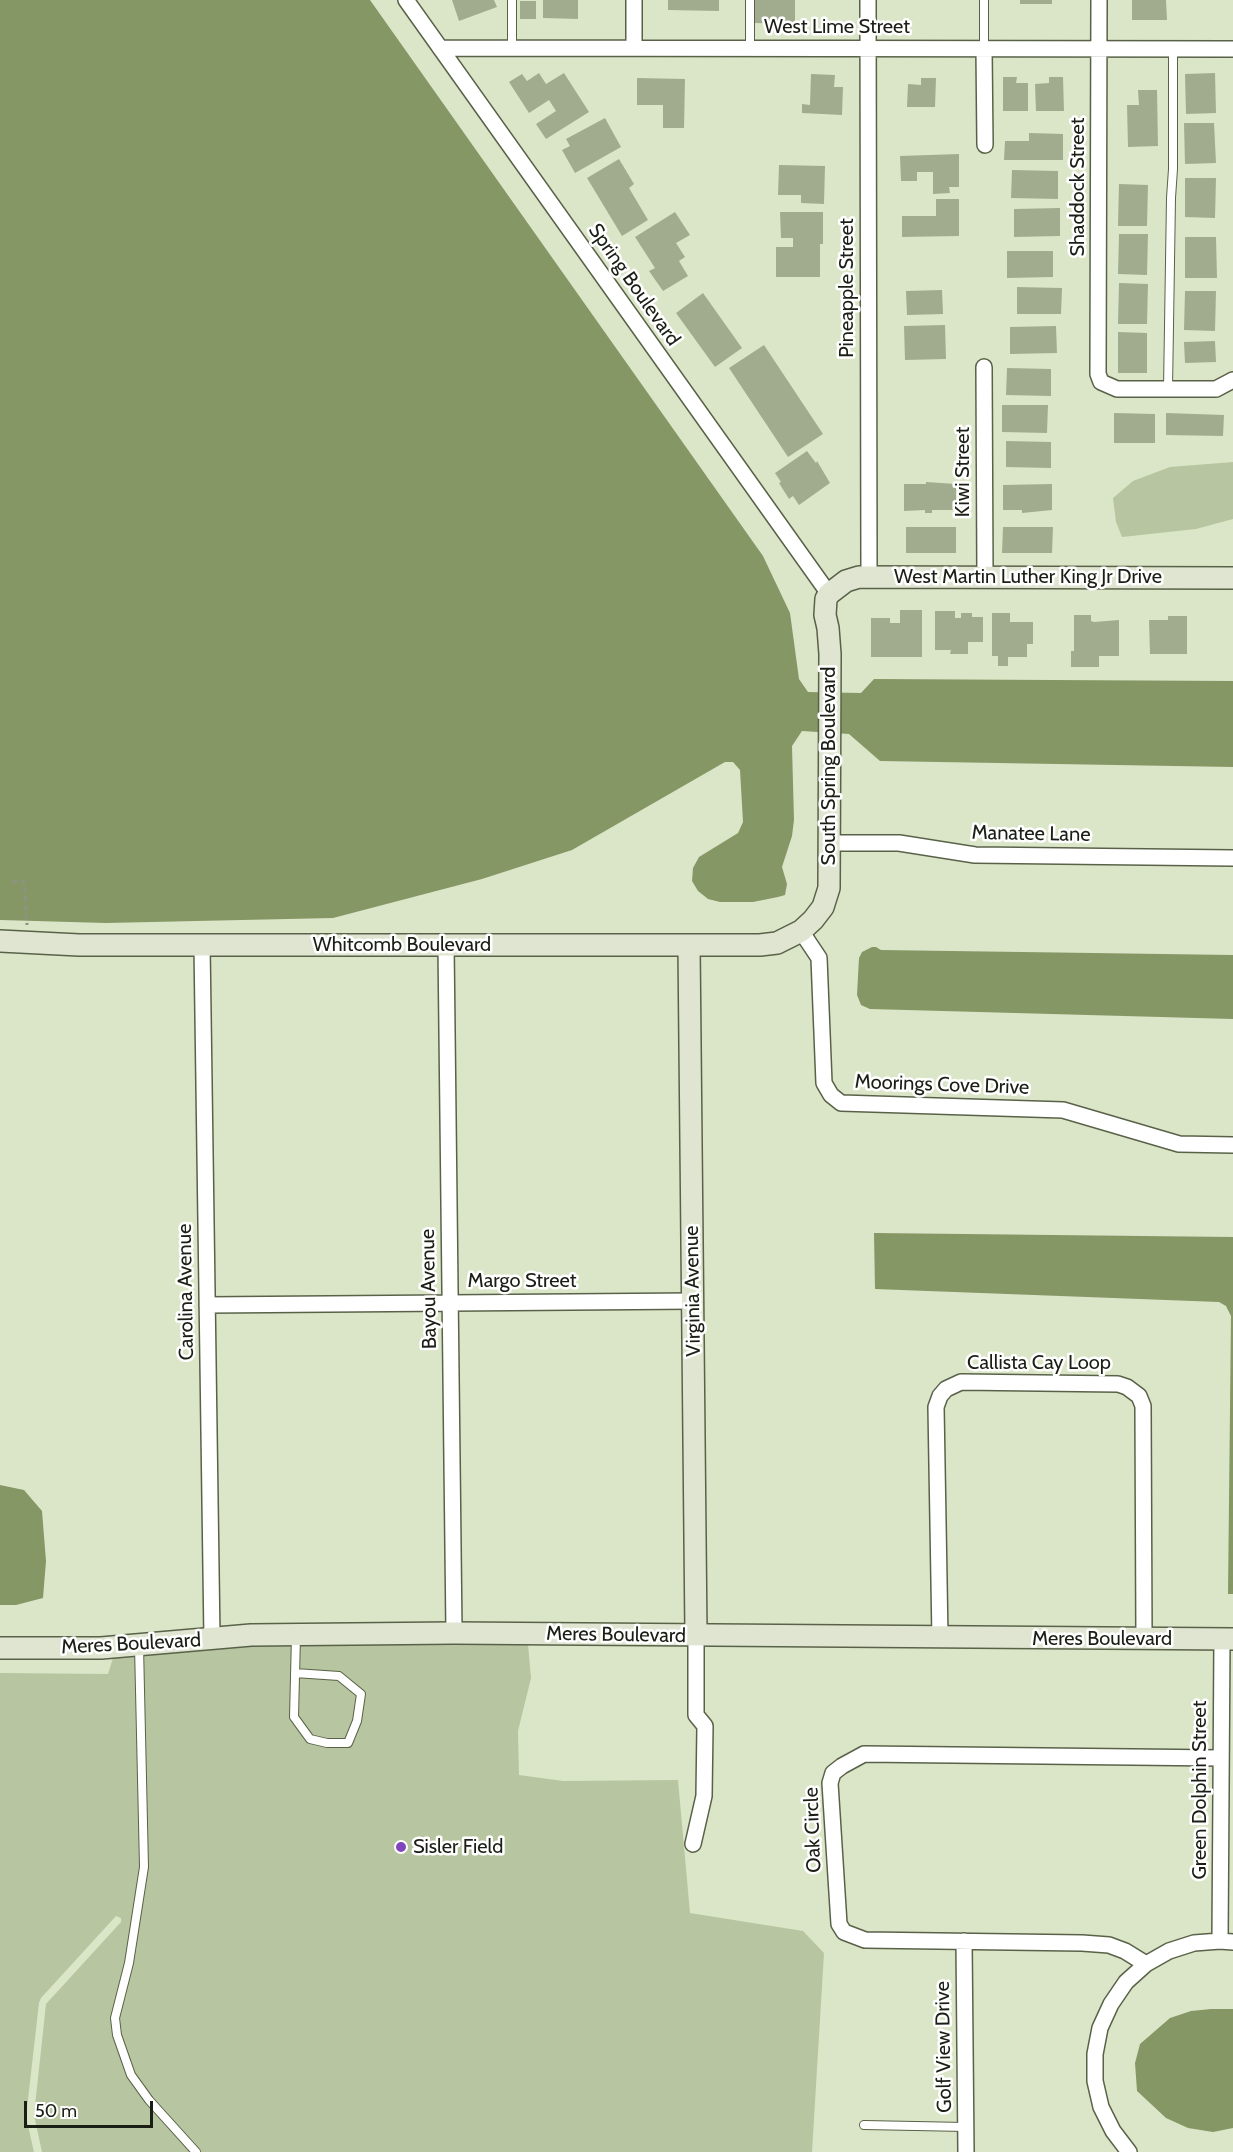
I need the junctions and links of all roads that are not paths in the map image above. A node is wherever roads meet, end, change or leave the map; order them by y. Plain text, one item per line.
1 (406, 0) edge
2 (512, 0) edge
3 (634, 0) edge
4 (750, 0) edge
5 (868, 0) edge
6 (984, 0) edge
7 (1100, 0) edge
8 (512, 47) junction
9 (634, 47) junction
10 (440, 48) junction
11 (750, 48) junction
12 (868, 49) junction
13 (984, 49) junction
14 (1100, 49) junction
15 (1173, 49) junction
16 (1233, 49) edge
17 (986, 145) dead end
18 (984, 367) dead end
19 (1233, 380) edge
20 (1168, 389) junction
21 (869, 577) junction
22 (985, 577) junction
23 (1233, 578) edge
24 (829, 594) junction
25 (829, 843) junction
26 (1233, 858) edge
27 (801, 931) junction
28 (0, 941) edge
29 (202, 945) junction
30 (446, 945) junction
31 (689, 946) junction
32 (1229, 1144) edge
33 (694, 1301) junction
34 (450, 1303) junction
35 (207, 1305) junction
36 (454, 1633) junction
37 (296, 1635) junction
38 (696, 1635) junction
39 (940, 1638) junction
40 (212, 1639) junction
41 (1144, 1639) junction
42 (1228, 1639) edge
43 (139, 1646) junction
44 (0, 1648) edge
45 (295, 1673) junction
46 (1221, 1758) junction
47 (1227, 1784) edge
48 (693, 1844) dead end
49 (964, 1941) junction
50 (1226, 1941) edge
51 (1146, 1964) junction
52 (864, 2125) dead end
53 (966, 2127) junction
54 (196, 2152) edge
55 (966, 2152) edge
56 (1129, 2152) edge

1 - 10 street, Spring Boulevard
2 - 8 lane
3 - 9 street
4 - 11 lane
5 - 12 street, Pineapple Street
6 - 13 lane
7 - 14 street, Shaddock Street
8 - 9 street, West Lime Street
8 - 10 street, West Lime Street
9 - 11 street, West Lime Street
10 - 24 street, Spring Boulevard
11 - 12 street, West Lime Street
12 - 13 street, West Lime Street
12 - 21 street, Pineapple Street
13 - 14 street, West Lime Street
13 - 17 street
14 - 15 street, West Lime Street
14 - 20 street, Shaddock Street
15 - 16 street, West Lime Street
15 - 20 lane
18 - 22 street, Kiwi Street
19 - 20 street
21 - 22 street, West Martin Luther King Jr Drive
21 - 24 street, West Martin Luther King Jr Drive
22 - 23 street, West Martin Luther King Jr Drive
24 - 25 street, South Spring Boulevard
25 - 26 street, Manatee Lane
25 - 27 street, South Spring Boulevard
27 - 31 street, Whitcomb Boulevard
27 - 32 street, Moorings Cove Drive
28 - 29 street, Whitcomb Boulevard
29 - 30 street, Whitcomb Boulevard
29 - 35 street, Carolina Avenue
30 - 31 street, Whitcomb Boulevard
30 - 34 street, Bayou Avenue
31 - 33 street, Virginia Avenue
33 - 34 street, Margo Street
33 - 38 street, Virginia Avenue
34 - 35 street, Margo Street
34 - 36 street, Bayou Avenue
35 - 40 street, Carolina Avenue
36 - 37 street, Meres Boulevard
36 - 38 street, Meres Boulevard
37 - 40 street, Meres Boulevard
37 - 45 lane
38 - 39 street, Meres Boulevard
38 - 48 street
39 - 41 street, Meres Boulevard
39 - 41 street, Callista Cay Loop
40 - 43 street, Meres Boulevard
41 - 42 street, Meres Boulevard
42 - 46 street, Green Dolphin Street
43 - 44 street, Meres Boulevard
43 - 54 lane
45 - 45 lane
46 - 47 street, Green Dolphin Street
46 - 49 street, Oak Circle
47 - 50 street, Green Dolphin Street
49 - 51 street, Oak Circle
49 - 53 street, Golf View Drive
50 - 51 street
51 - 56 street
52 - 53 lane
53 - 55 street, Golf View Drive

